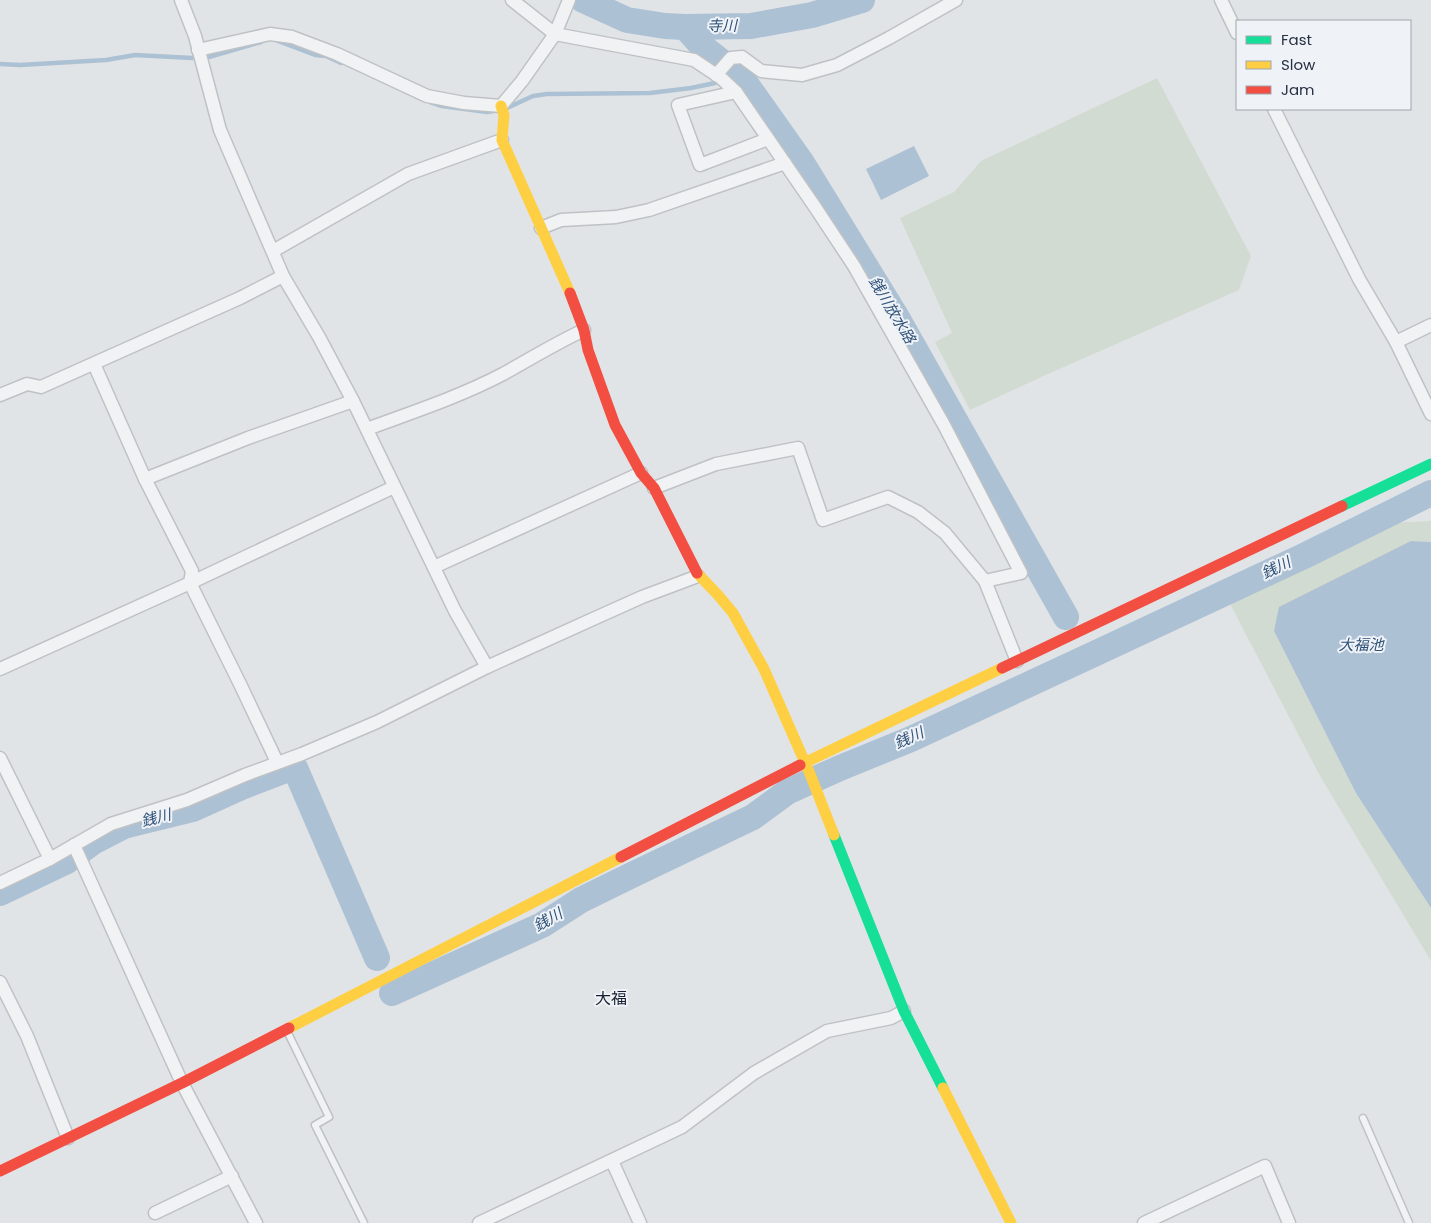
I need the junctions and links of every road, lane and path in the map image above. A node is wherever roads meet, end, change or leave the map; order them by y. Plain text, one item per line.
1 (181, 0) edge
2 (512, 0) edge
3 (569, 0) edge
4 (956, 0) edge
5 (1221, 0) edge
6 (556, 31) junction
7 (1236, 31) edge
8 (199, 54) junction
9 (725, 82) junction
10 (502, 110) junction
11 (1274, 110) edge
12 (768, 139) junction
13 (502, 140) junction
14 (785, 163) junction
15 (541, 228) junction
16 (273, 251) junction
17 (283, 276) junction
18 (1431, 325) edge
19 (584, 330) junction
20 (1396, 342) junction
21 (94, 364) junction
22 (0, 395) edge
23 (353, 401) junction
24 (1431, 414) edge
25 (367, 429) junction
26 (1431, 464) edge
27 (641, 473) junction
28 (145, 479) junction
29 (394, 487) junction
30 (654, 488) junction
31 (434, 567) junction
32 (698, 576) junction
33 (985, 582) junction
34 (190, 583) junction
35 (1017, 661) junction
36 (488, 667) junction
37 (0, 668) edge
38 (0, 758) edge
39 (277, 762) junction
40 (805, 762) junction
41 (74, 845) junction
42 (50, 859) junction
43 (0, 883) edge
44 (0, 982) edge
45 (904, 1011) junction
46 (286, 1030) junction
47 (182, 1083) junction
48 (1363, 1118) dead end
49 (68, 1138) junction
50 (612, 1161) junction
51 (0, 1171) edge
52 (232, 1176) junction
53 (155, 1213) dead end
54 (256, 1223) edge
55 (364, 1223) edge
56 (479, 1223) edge
57 (640, 1223) edge
58 (1011, 1223) edge
59 (1144, 1223) edge
60 (1289, 1223) edge
61 (1408, 1223) edge

1 - 8 street
2 - 6 street
3 - 6 street
4 - 9 street
5 - 7 street
6 - 9 street
6 - 10 street
8 - 10 street
8 - 16 street
9 - 12 street
9 - 12 street
10 - 13 street
11 - 20 street
12 - 14 street
13 - 15 street
13 - 16 street
14 - 15 street
14 - 33 street
15 - 19 street
16 - 17 street
17 - 21 street
17 - 23 street
18 - 20 street
19 - 25 street
19 - 27 street
20 - 24 street
21 - 22 street
21 - 28 street
23 - 25 street
23 - 28 street
25 - 29 street
26 - 35 street
27 - 30 street
27 - 31 street
28 - 34 street
29 - 31 street
29 - 34 street
30 - 32 street
30 - 33 street
31 - 36 street
32 - 36 street
32 - 40 street
33 - 35 street
34 - 37 street
34 - 39 street
35 - 40 street
36 - 39 street
38 - 42 street
39 - 41 street
40 - 45 street
40 - 46 street
41 - 42 street
41 - 47 street
42 - 43 street
44 - 49 street
45 - 50 street
45 - 58 street
46 - 47 street
46 - 55 lane
47 - 49 street
47 - 52 street
48 - 61 lane
49 - 51 street
50 - 56 street
50 - 57 street
52 - 53 street
52 - 54 street
59 - 60 street

